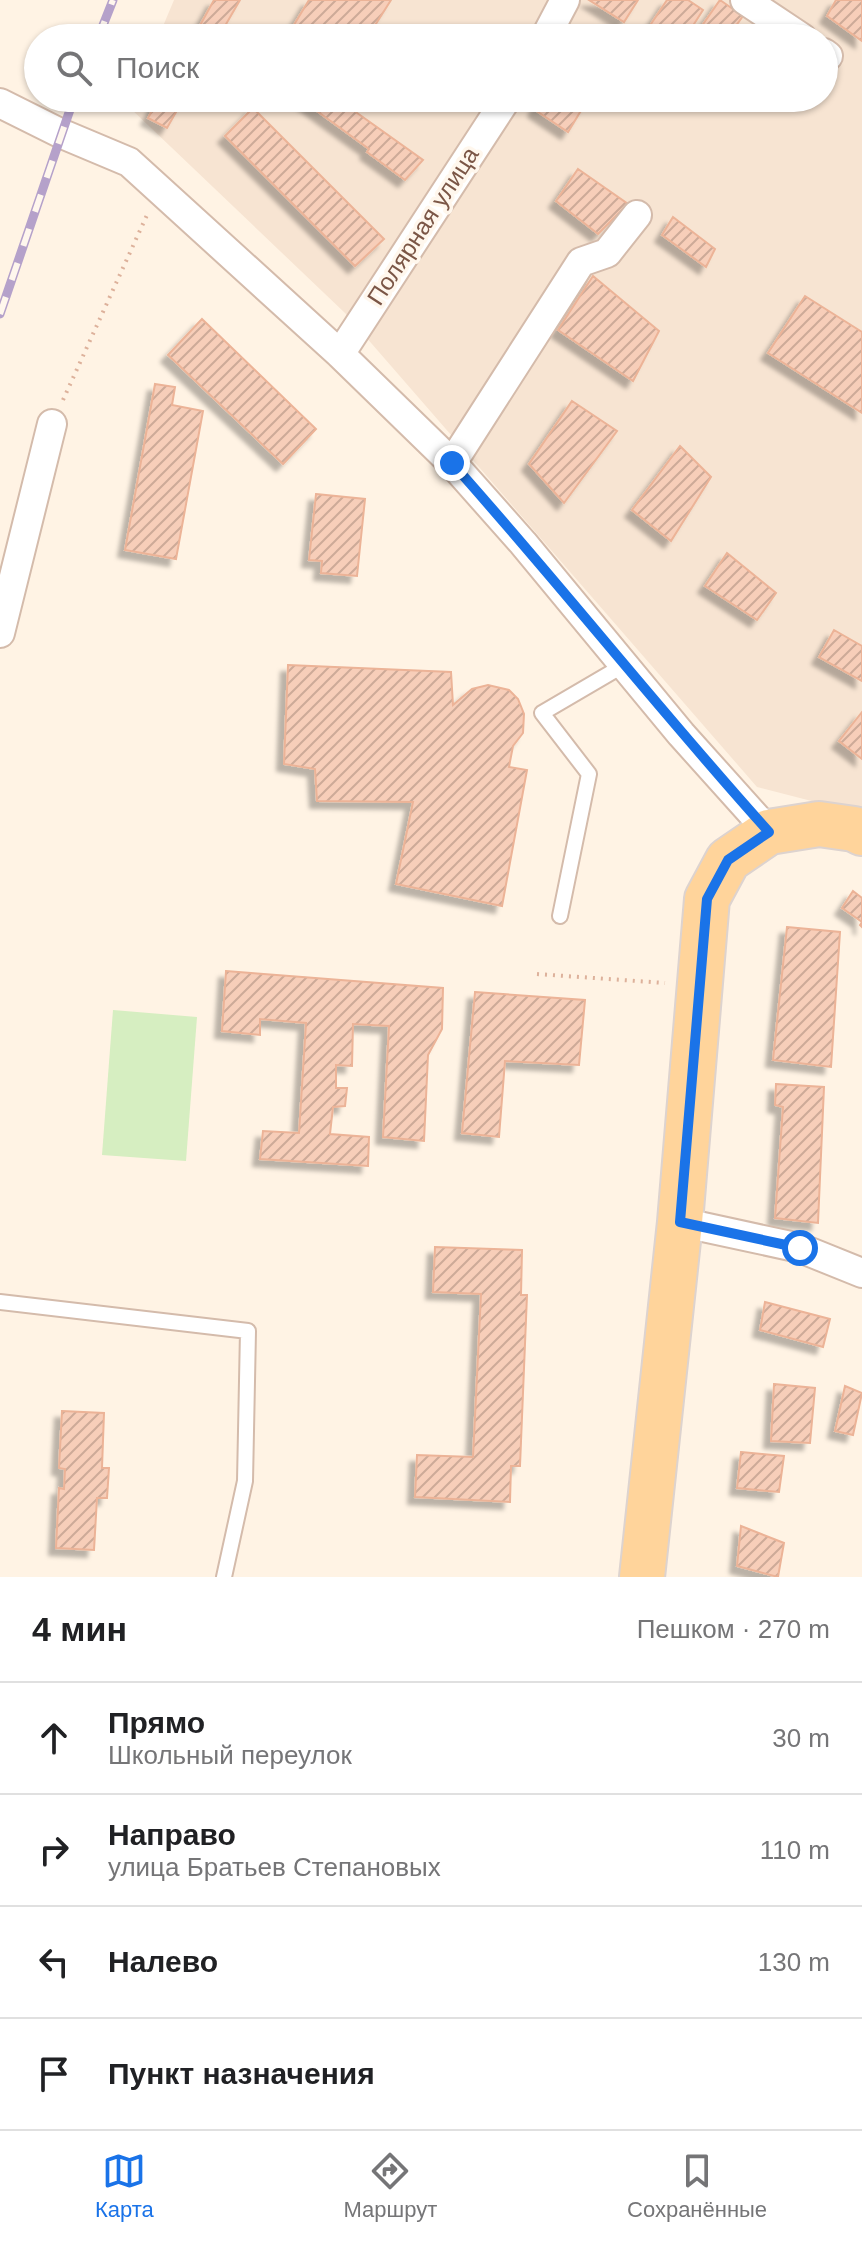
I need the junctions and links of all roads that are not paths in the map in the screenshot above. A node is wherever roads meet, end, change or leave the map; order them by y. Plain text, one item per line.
1 (565, 0) edge
2 (745, 0) edge
3 (552, 24) edge
4 (781, 24) edge
5 (0, 103) edge
6 (498, 112) edge
7 (637, 215) dead end
8 (340, 354) junction
9 (52, 424) road end
10 (452, 463) junction
11 (0, 633) edge
12 (624, 665) junction
13 (769, 832) junction
14 (862, 833) edge
15 (560, 916) dead end
16 (680, 1222) junction
17 (862, 1273) edge
18 (0, 1302) edge
19 (224, 1577) edge
20 (642, 1577) edge

1 - 3 street
2 - 4 street
5 - 8 street
6 - 8 street, Полярная улица
7 - 10 street
8 - 10 street
9 - 11 street
10 - 12 street
12 - 13 street
12 - 15 lane
13 - 14 main road
13 - 16 main road
16 - 17 street
16 - 20 main road
18 - 19 lane

